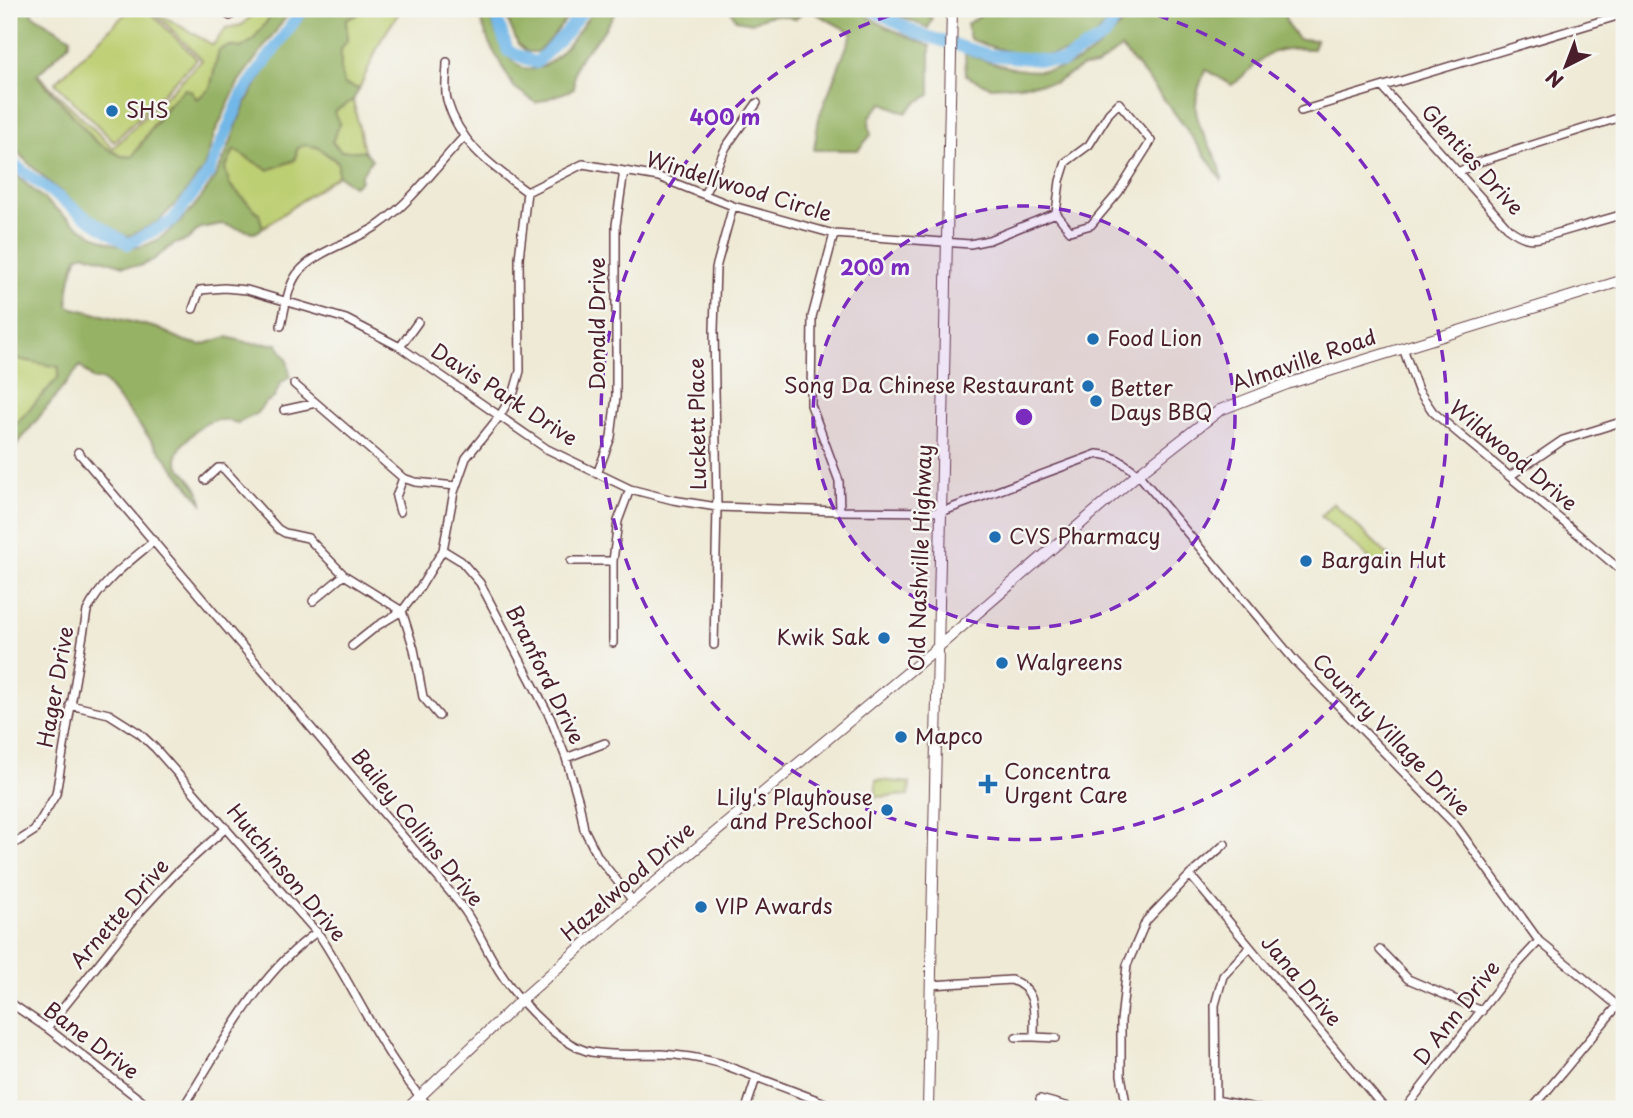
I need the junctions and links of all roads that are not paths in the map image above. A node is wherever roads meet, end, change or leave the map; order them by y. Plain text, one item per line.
1 (218, 9) edge
2 (952, 14) edge
3 (1624, 14) edge
4 (230, 16) dead end
5 (447, 62) dead end
6 (1382, 87) junction
7 (757, 103) dead end
8 (1301, 111) dead end
9 (1624, 116) edge
10 (463, 138) junction
11 (624, 172) junction
12 (1458, 172) junction
13 (527, 192) junction
14 (705, 193) junction
15 (733, 206) junction
16 (1056, 214) junction
17 (1624, 214) edge
18 (834, 234) junction
19 (949, 242) junction
20 (1624, 280) edge
21 (286, 301) junction
22 (193, 309) dead end
23 (418, 322) dead end
24 (281, 326) dead end
25 (400, 347) junction
26 (1403, 348) junction
27 (294, 384) dead end
28 (316, 403) junction
29 (284, 410) dead end
30 (499, 417) junction
31 (1624, 421) edge
32 (78, 452) dead end
33 (597, 474) junction
34 (1138, 474) junction
35 (1510, 476) junction
36 (403, 478) junction
37 (205, 480) dead end
38 (456, 486) junction
39 (630, 489) junction
40 (717, 507) junction
41 (840, 511) junction
42 (400, 512) dead end
43 (942, 512) junction
44 (154, 541) junction
45 (443, 550) junction
46 (571, 561) dead end
47 (613, 561) junction
48 (1624, 573) edge
49 (344, 575) junction
50 (313, 601) dead end
51 (402, 611) junction
52 (613, 643) dead end
53 (714, 645) dead end
54 (352, 646) dead end
55 (937, 648) junction
56 (70, 705) junction
57 (439, 716) dead end
58 (605, 743) dead end
59 (566, 758) junction
60 (226, 828) junction
61 (1226, 844) dead end
62 (9, 847) edge
63 (1190, 874) junction
64 (633, 901) junction
65 (317, 932) junction
66 (1539, 941) junction
67 (1250, 947) junction
68 (1380, 950) dead end
69 (931, 985) junction
70 (1624, 998) edge
71 (521, 1000) junction
72 (9, 1002) edge
73 (1621, 1009) edge
74 (1482, 1011) junction
75 (47, 1028) junction
76 (1016, 1037) dead end
77 (1034, 1037) junction
78 (1055, 1038) dead end
79 (756, 1078) junction
80 (420, 1097) junction
81 (1040, 1099) dead end
82 (1216, 1100) junction
83 (152, 1109) edge
84 (182, 1109) edge
85 (407, 1109) edge
86 (431, 1109) edge
87 (747, 1109) edge
88 (841, 1109) edge
89 (928, 1109) edge
90 (1077, 1109) edge
91 (1127, 1109) edge
92 (1213, 1109) edge
93 (1260, 1109) edge
94 (1385, 1109) edge
95 (1405, 1109) edge
96 (1532, 1109) edge

1 - 4 street
2 - 19 street, Old Nashville Highway
3 - 6 street
5 - 10 street
6 - 8 street
6 - 12 street, Glenties Drive
7 - 14 street
9 - 12 street
10 - 13 street
10 - 21 street
11 - 13 street, Windellwood Circle
11 - 14 street, Windellwood Circle
11 - 33 street, Donald Drive
12 - 17 street, Glenties Drive
13 - 30 street
14 - 15 street, Windellwood Circle
15 - 18 street, Windellwood Circle
15 - 40 street, Luckett Place
16 - 16 street
16 - 19 street, Windellwood Circle
18 - 19 street, Windellwood Circle
18 - 41 street
19 - 43 street, Old Nashville Highway
20 - 26 street, Almaville Road
21 - 22 street, Davis Park Drive
21 - 24 street
21 - 25 street, Davis Park Drive
23 - 25 street
25 - 30 street, Davis Park Drive
26 - 34 street, Almaville Road
26 - 35 street, Wildwood Drive
27 - 28 street
28 - 29 street
28 - 36 street
30 - 33 street, Davis Park Drive
30 - 38 street
31 - 35 street
32 - 44 street, Bailey Collins Drive
33 - 39 street, Davis Park Drive
34 - 43 street
34 - 55 street, Hazelwood Drive
34 - 66 street, Country Village Drive
35 - 48 street, Wildwood Drive
36 - 38 street
36 - 42 street
37 - 49 street
38 - 45 street
39 - 40 street, Davis Park Drive
39 - 47 street
40 - 41 street, Davis Park Drive
40 - 53 street, Luckett Place
41 - 43 street, Davis Park Drive
43 - 55 street, Old Nashville Highway
44 - 56 street, Hager Drive
44 - 71 street, Bailey Collins Drive
45 - 51 street
45 - 59 street, Branford Drive
46 - 47 street
47 - 52 street
49 - 50 street
49 - 51 street
51 - 54 street
51 - 57 street
55 - 64 street, Hazelwood Drive
55 - 69 street, Old Nashville Highway
56 - 60 street, Hutchinson Drive
56 - 62 street, Hager Drive
58 - 59 street
59 - 64 street, Branford Drive
60 - 65 street, Hutchinson Drive
60 - 75 street, Arnette Drive
61 - 63 street
63 - 67 street, Jana Drive
63 - 91 street
64 - 71 street, Hazelwood Drive
65 - 80 street, Hutchinson Drive
65 - 84 street
66 - 73 street, Country Village Drive
66 - 74 street, D Ann Drive
67 - 82 street
67 - 94 street, Jana Drive
68 - 74 street
69 - 77 street
69 - 89 street, Old Nashville Highway
70 - 73 street
71 - 79 street, Bailey Collins Drive
71 - 80 street, Hazelwood Drive
72 - 75 street, Bane Drive
73 - 96 street
74 - 95 street, D Ann Drive
75 - 83 street, Bane Drive
76 - 77 street
77 - 78 street
79 - 87 street
79 - 88 street, Bailey Collins Drive
80 - 85 street, Hazelwood Drive
80 - 86 street, Hutchinson Drive
81 - 90 street
82 - 92 street
82 - 93 street

